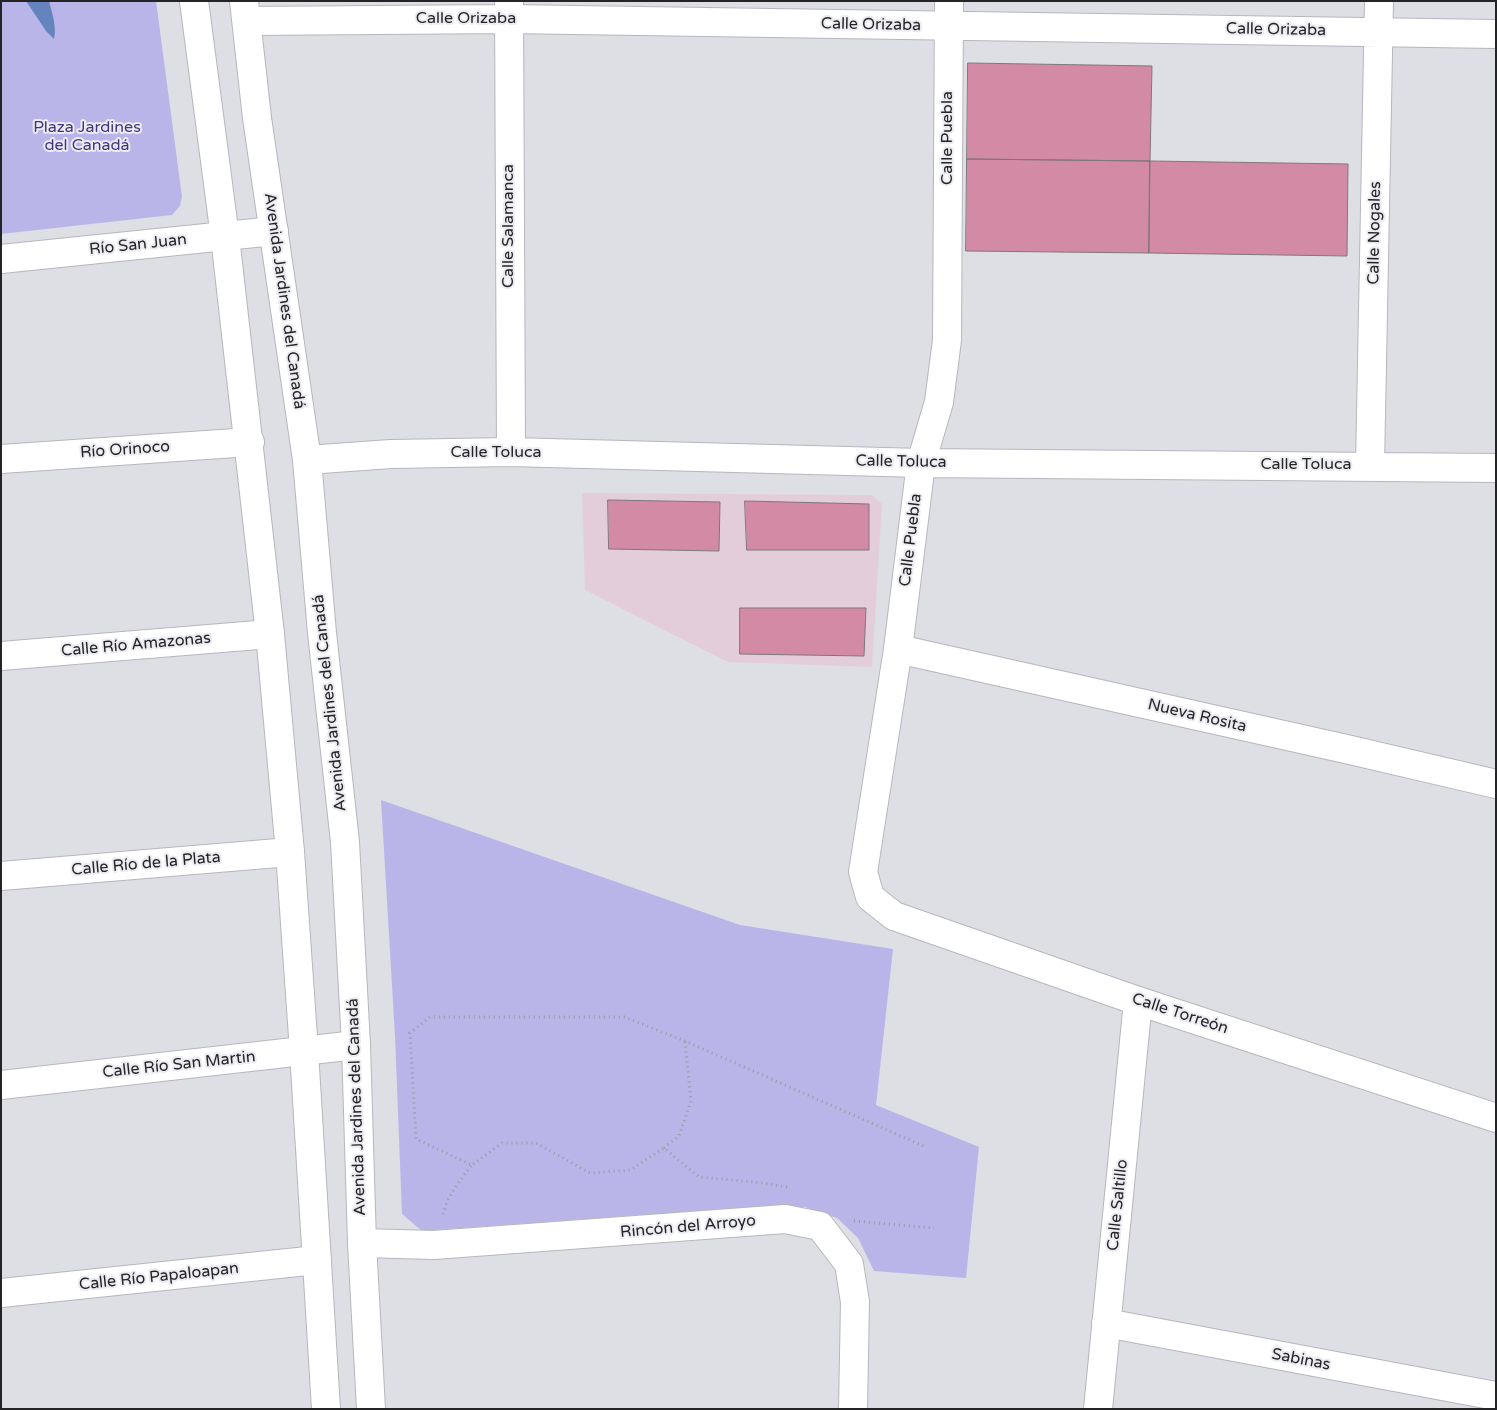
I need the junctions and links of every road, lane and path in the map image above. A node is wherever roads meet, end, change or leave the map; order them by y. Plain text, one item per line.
1 (194, 1) edge
2 (1379, 1) edge
3 (508, 10) edge
4 (246, 11) edge
5 (949, 14) edge
6 (1379, 32) junction
7 (1496, 34) edge
8 (274, 231) junction
9 (225, 236) junction
10 (1, 260) edge
11 (250, 442) junction
12 (511, 452) junction
13 (1, 459) edge
14 (307, 460) junction
15 (921, 463) junction
16 (1370, 466) junction
17 (1496, 468) edge
18 (270, 634) junction
19 (898, 649) junction
20 (1, 656) edge
21 (1496, 784) edge
22 (290, 852) junction
23 (1, 876) edge
24 (870, 897) joint
25 (1138, 1001) junction
26 (684, 1041) junction
27 (356, 1045) junction
28 (304, 1051) junction
29 (1, 1085) edge
30 (1496, 1118) edge
31 (926, 1147) dead end
32 (664, 1148) junction
33 (472, 1165) junction
34 (793, 1188) dead end
35 (847, 1216) dead end
36 (934, 1228) dead end
37 (362, 1243) junction
38 (434, 1245) junction
39 (317, 1260) junction
40 (1, 1293) edge
41 (1106, 1323) junction
42 (1496, 1396) edge
43 (326, 1409) edge
44 (371, 1409) edge
45 (853, 1409) edge
46 (1098, 1409) edge

1 - 9 street
2 - 6 street, Calle Nogales
3 - 4 street, Calle Orizaba
3 - 5 street, Calle Orizaba
3 - 12 street, Calle Salamanca
4 - 8 street, Avenida Jardines del Canadá
5 - 6 street, Calle Orizaba
5 - 15 street, Calle Puebla
6 - 7 street, Calle Orizaba
6 - 16 street, Calle Nogales
8 - 9 street, Río San Juan
8 - 14 street, Avenida Jardines del Canadá
9 - 10 street, Río San Juan
9 - 11 street
11 - 13 street, Río Orinoco
11 - 18 street
12 - 14 street, Calle Toluca
12 - 15 street, Calle Toluca
14 - 27 street, Avenida Jardines del Canadá
15 - 16 street, Calle Toluca
15 - 19 street, Calle Puebla
16 - 17 street, Calle Toluca
18 - 20 street, Calle Río Amazonas
18 - 22 street
19 - 21 street, Nueva Rosita
19 - 24 street, Calle Puebla
22 - 23 street, Calle Río de la Plata
22 - 28 street
24 - 25 street, Calle Torreón
25 - 30 street, Calle Torreón
25 - 41 street, Calle Saltillo
26 - 31 path
26 - 32 path
26 - 33 path
27 - 28 street, Calle Río San Martin
27 - 37 street, Avenida Jardines del Canadá
28 - 29 street, Calle Río San Martin
28 - 39 street
32 - 33 path
32 - 34 path
33 - 38 path
35 - 36 path
37 - 38 street, Rincón del Arroyo
37 - 44 street, Avenida Jardines del Canadá
38 - 45 street, Rincón del Arroyo
39 - 40 street, Calle Río Papaloapan
39 - 43 street
41 - 42 street, Sabinas
41 - 46 street, Calle Saltillo

